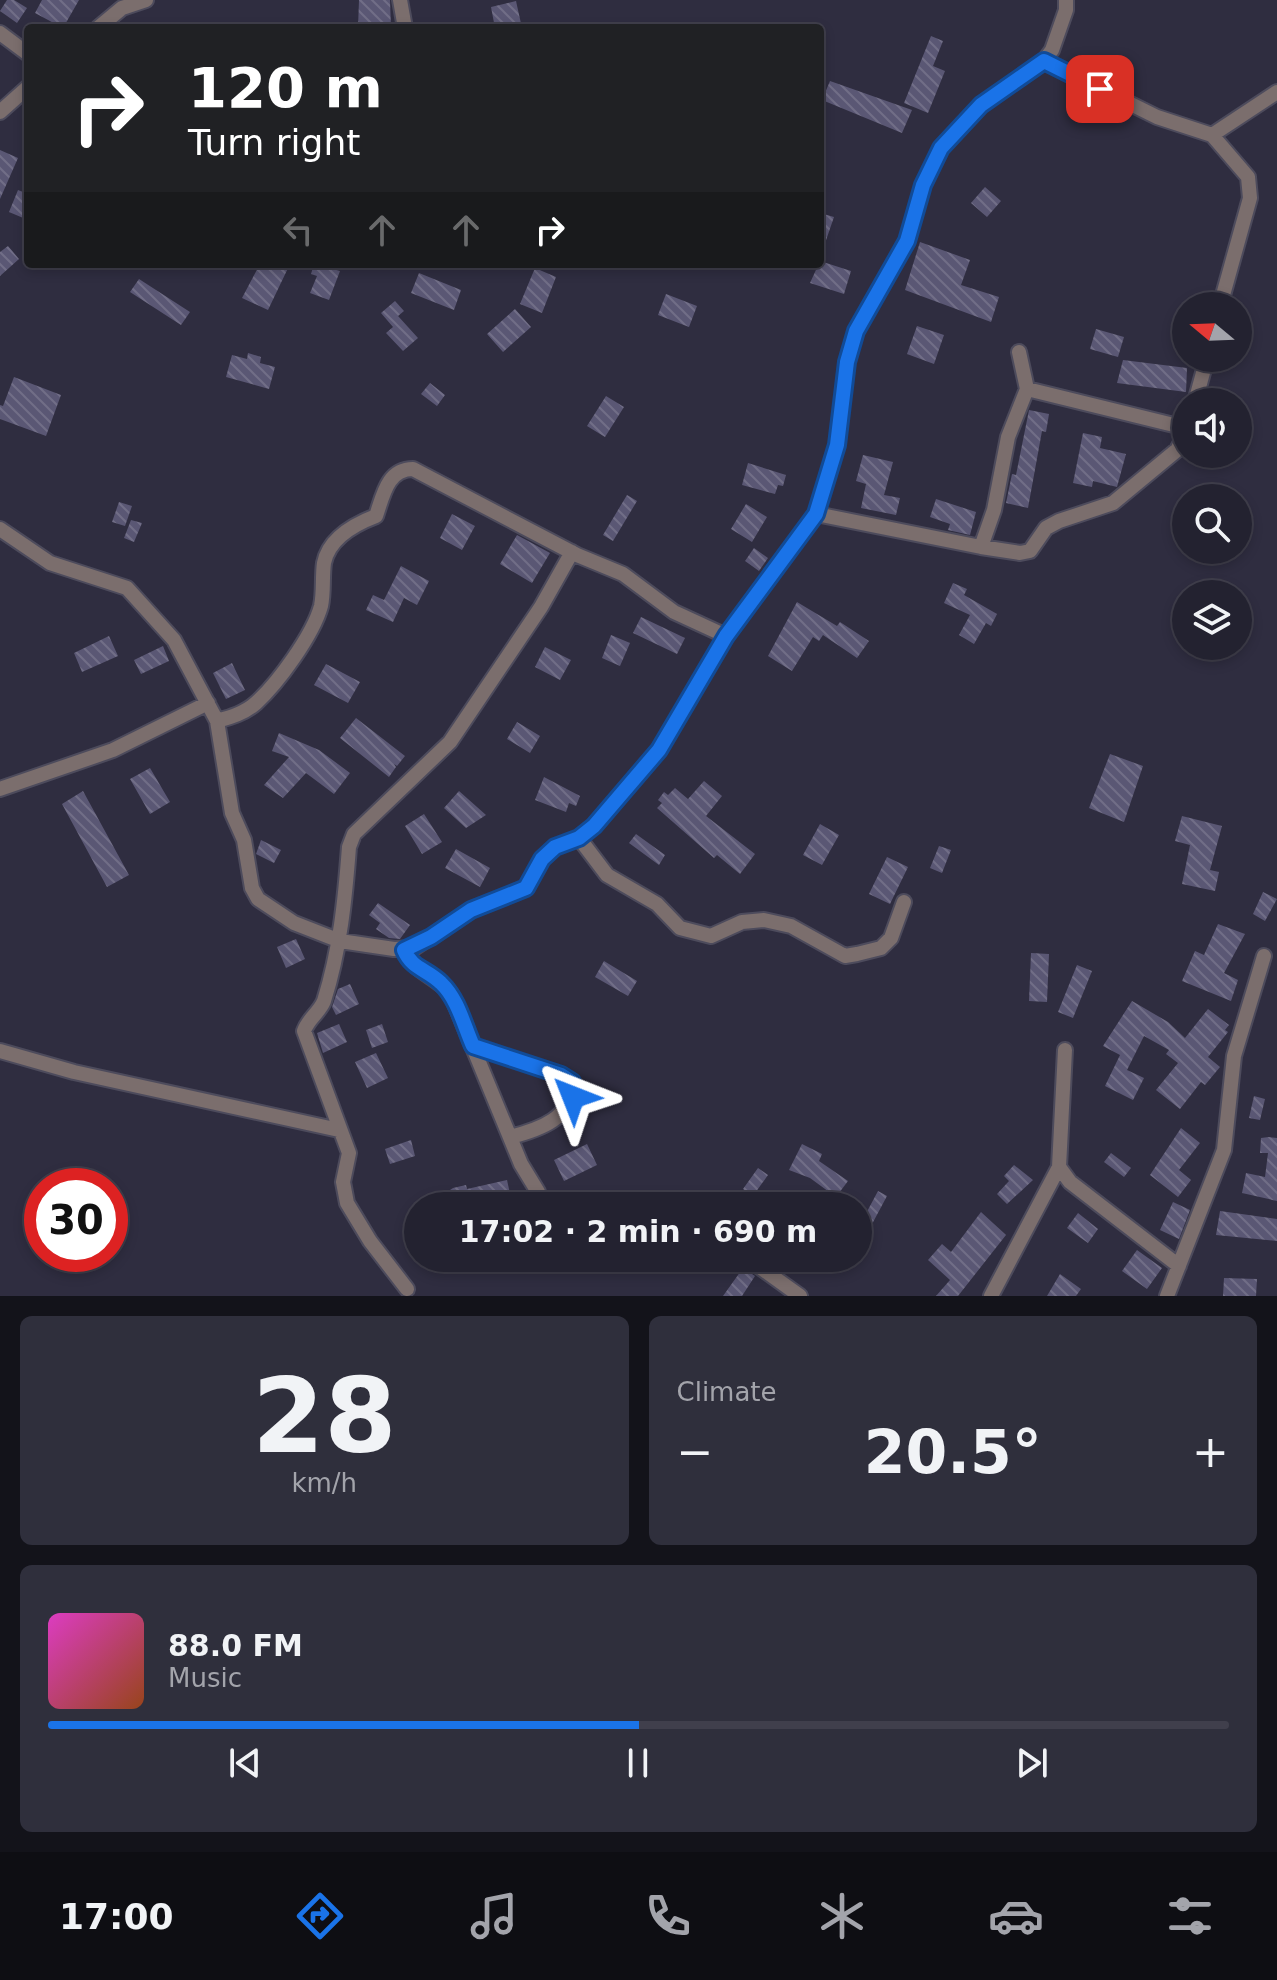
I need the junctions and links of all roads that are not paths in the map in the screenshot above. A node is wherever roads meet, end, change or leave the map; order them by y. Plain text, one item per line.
1 (146, 0) edge
2 (400, 0) edge
3 (1066, 0) edge
4 (103, 24) edge
5 (404, 24) edge
6 (0, 33) edge
7 (24, 51) edge
8 (1044, 61) junction
9 (24, 91) edge
10 (1277, 92) edge
11 (0, 112) edge
12 (1212, 135) junction
13 (1224, 292) edge
14 (1019, 352) dead end
15 (1027, 389) junction
16 (1172, 426) edge
17 (1172, 454) edge
18 (816, 514) junction
19 (0, 529) edge
20 (981, 547) junction
21 (572, 552) junction
22 (726, 636) junction
23 (208, 703) junction
24 (217, 721) junction
25 (0, 789) edge
26 (579, 838) junction
27 (904, 902) dead end
28 (340, 941) junction
29 (404, 950) junction
30 (1264, 956) dead end
31 (473, 1046) junction
32 (1065, 1050) dead end
33 (0, 1051) edge
34 (339, 1130) junction
35 (510, 1137) junction
36 (1059, 1167) junction
37 (538, 1192) dead end
38 (1179, 1266) junction
39 (767, 1272) edge
40 (407, 1289) dead end
41 (800, 1296) edge
42 (991, 1296) edge
43 (1167, 1296) edge

1 - 4 street
2 - 5 street
3 - 8 street
6 - 7 street
8 - 12 street
8 - 18 street
9 - 11 street
10 - 12 street
12 - 13 street
14 - 15 street
15 - 16 street
15 - 20 street
17 - 20 street
18 - 20 street
18 - 22 street
19 - 23 street
21 - 22 street
21 - 24 street
21 - 28 street
22 - 26 street
23 - 24 street
23 - 25 street
24 - 28 street
26 - 27 street
26 - 29 street
28 - 29 street
28 - 34 street
29 - 31 street
30 - 38 street
31 - 35 street
31 - 35 street
32 - 36 street
33 - 34 street
34 - 40 street
35 - 37 street
36 - 38 street
36 - 42 street
38 - 43 street
39 - 41 street

